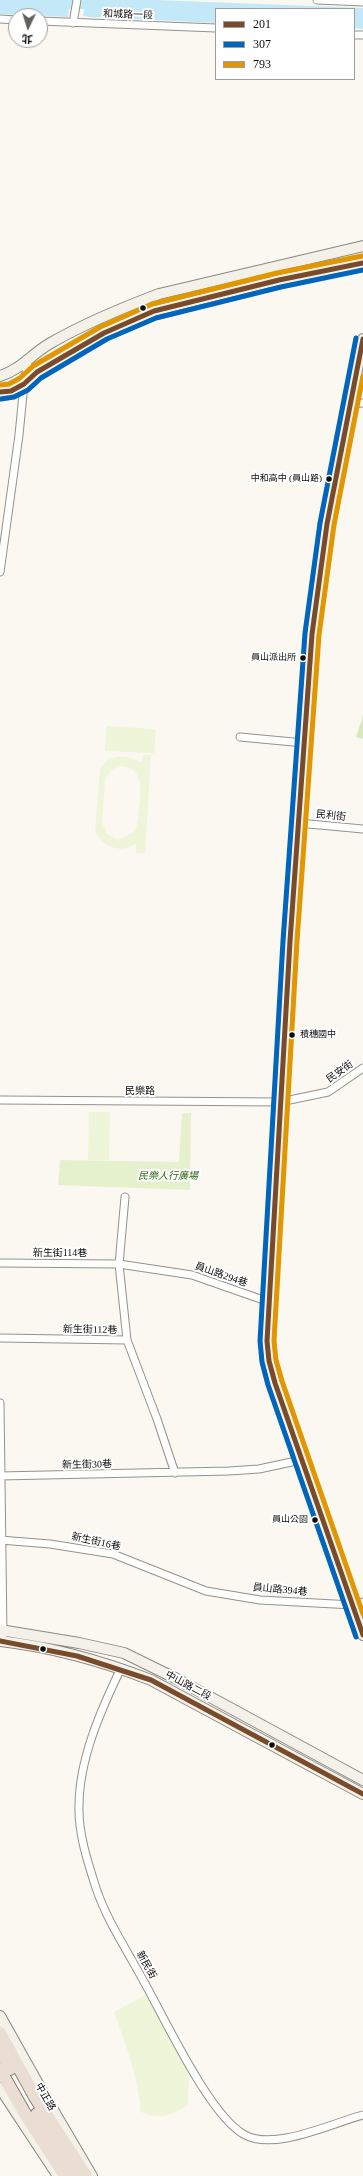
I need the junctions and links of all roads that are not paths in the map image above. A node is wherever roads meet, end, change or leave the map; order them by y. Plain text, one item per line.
1 (77, 0) edge
2 (317, 0) edge
3 (363, 2) edge
4 (48, 21) edge
5 (73, 23) junction
6 (215, 28) edge
7 (363, 246) edge
8 (363, 263) edge
9 (363, 339) edge
10 (28, 361) junction
11 (0, 376) edge
12 (24, 384) junction
13 (0, 392) edge
14 (363, 403) edge
15 (350, 404) junction
16 (0, 572) edge
17 (240, 736) dead end
18 (304, 743) junction
19 (298, 823) junction
20 (363, 829) edge
21 (363, 1068) edge
22 (0, 1100) edge
23 (280, 1102) junction
24 (125, 1197) dead end
25 (0, 1262) edge
26 (119, 1264) junction
27 (269, 1302) junction
28 (0, 1338) edge
29 (127, 1340) junction
30 (0, 1403) edge
31 (301, 1460) junction
32 (175, 1473) junction
33 (0, 1476) edge
34 (0, 1540) edge
35 (206, 1590) joint
36 (363, 1602) edge
37 (352, 1605) junction
38 (363, 1635) edge
39 (1, 1636) edge
40 (120, 1668) junction
41 (363, 1780) edge
42 (363, 1794) edge
43 (0, 2016) edge
44 (0, 2033) edge
45 (0, 2051) edge
46 (0, 2070) edge
47 (0, 2088) edge
48 (363, 2115) edge
49 (58, 2176) edge
50 (65, 2176) edge
51 (75, 2176) edge
52 (86, 2176) edge
53 (92, 2176) edge

1 - 5 street
2 - 3 street
4 - 5 street, 和城路一段
5 - 6 street, 和城路一段
7 - 10 main road
8 - 12 main road
9 - 15 main road
10 - 11 main road
10 - 12 street
12 - 13 main road
12 - 16 street
14 - 15 street
15 - 18 main road
17 - 18 street
18 - 19 main road
19 - 20 street, 民利街
19 - 23 main road
21 - 23 street, 民安街
22 - 23 street, 民樂路
23 - 27 main road
24 - 26 street, 新生街112巷
25 - 26 street, 新生街114巷
26 - 27 street, 員山路294巷
26 - 29 street, 新生街112巷
27 - 31 main road
28 - 29 street, 新生街112巷
29 - 32 street
30 - 33 street
31 - 32 street, 新生街30巷
31 - 37 main road
32 - 33 street, 新生街30巷
33 - 34 street
34 - 35 street, 新生街16巷
34 - 39 street
35 - 37 street, 員山路394巷
36 - 37 street, 員山路394巷
37 - 38 main road
39 - 40 main road, 中山路二段
39 - 41 main road, 中山路二段
40 - 42 main road, 中山路二段
40 - 48 street, 新民街
43 - 53 main road, 中正路
44 - 52 highway
45 - 51 highway
46 - 50 highway
47 - 49 main road

